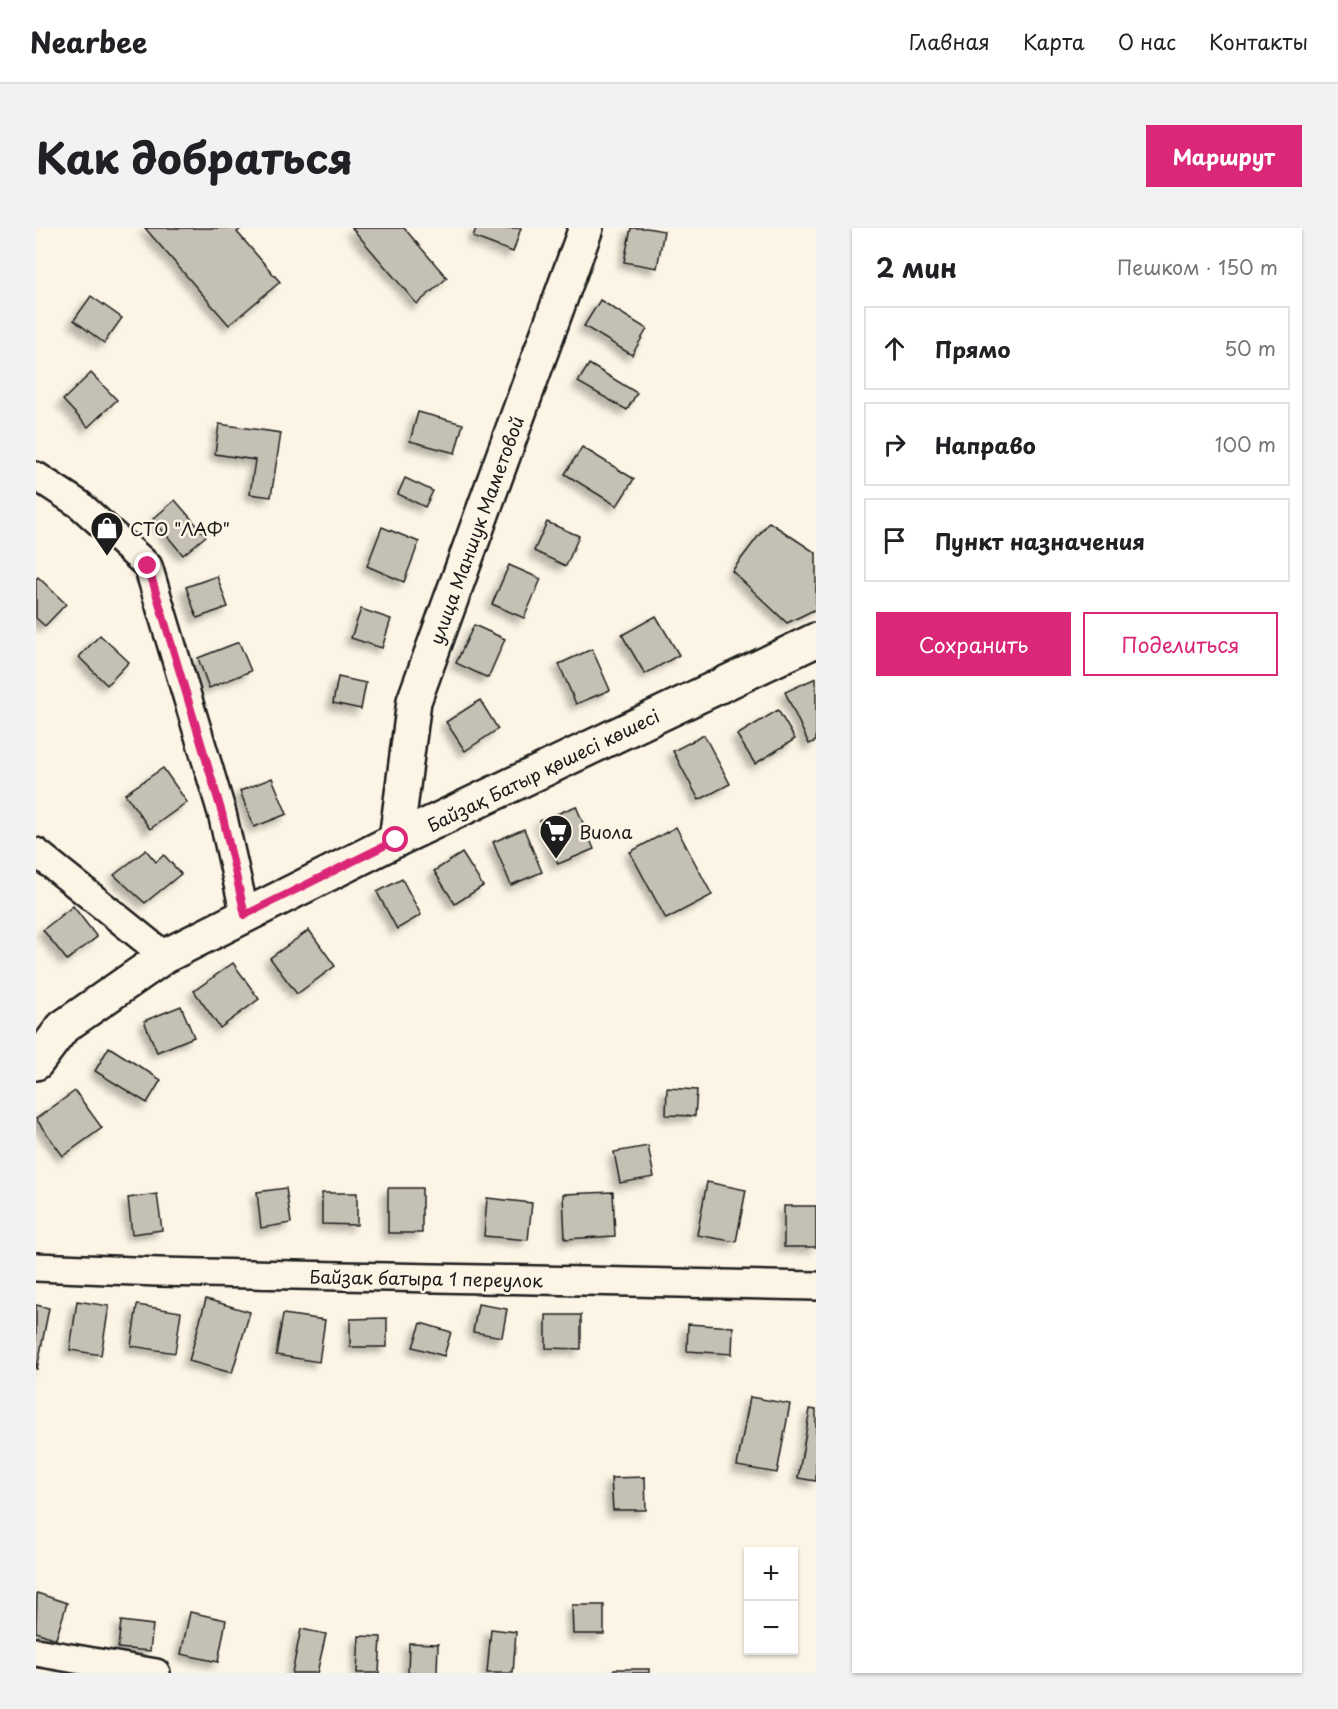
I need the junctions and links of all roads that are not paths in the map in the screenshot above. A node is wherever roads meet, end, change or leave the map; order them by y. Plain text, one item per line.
1 (586, 228) edge
2 (36, 476) edge
3 (816, 640) edge
4 (396, 840) junction
5 (36, 852) edge
6 (245, 915) junction
7 (165, 956) junction
8 (36, 1063) edge
9 (36, 1267) edge
10 (816, 1286) edge
11 (36, 1652) edge
12 (156, 1673) edge

1 - 4 main road, улица Маншук Маметовой
2 - 6 street
3 - 4 main road, Байзақ Батыр қөшесі көшесі
4 - 6 main road, Байзақ Батыр қөшесі көшесі
5 - 7 street
6 - 7 main road, Байзақ Батыр қөшесі көшесі
7 - 8 main road, Байзақ Батыр қөшесі көшесі
9 - 10 street, Байзак батыра 1 переулок
11 - 12 street

